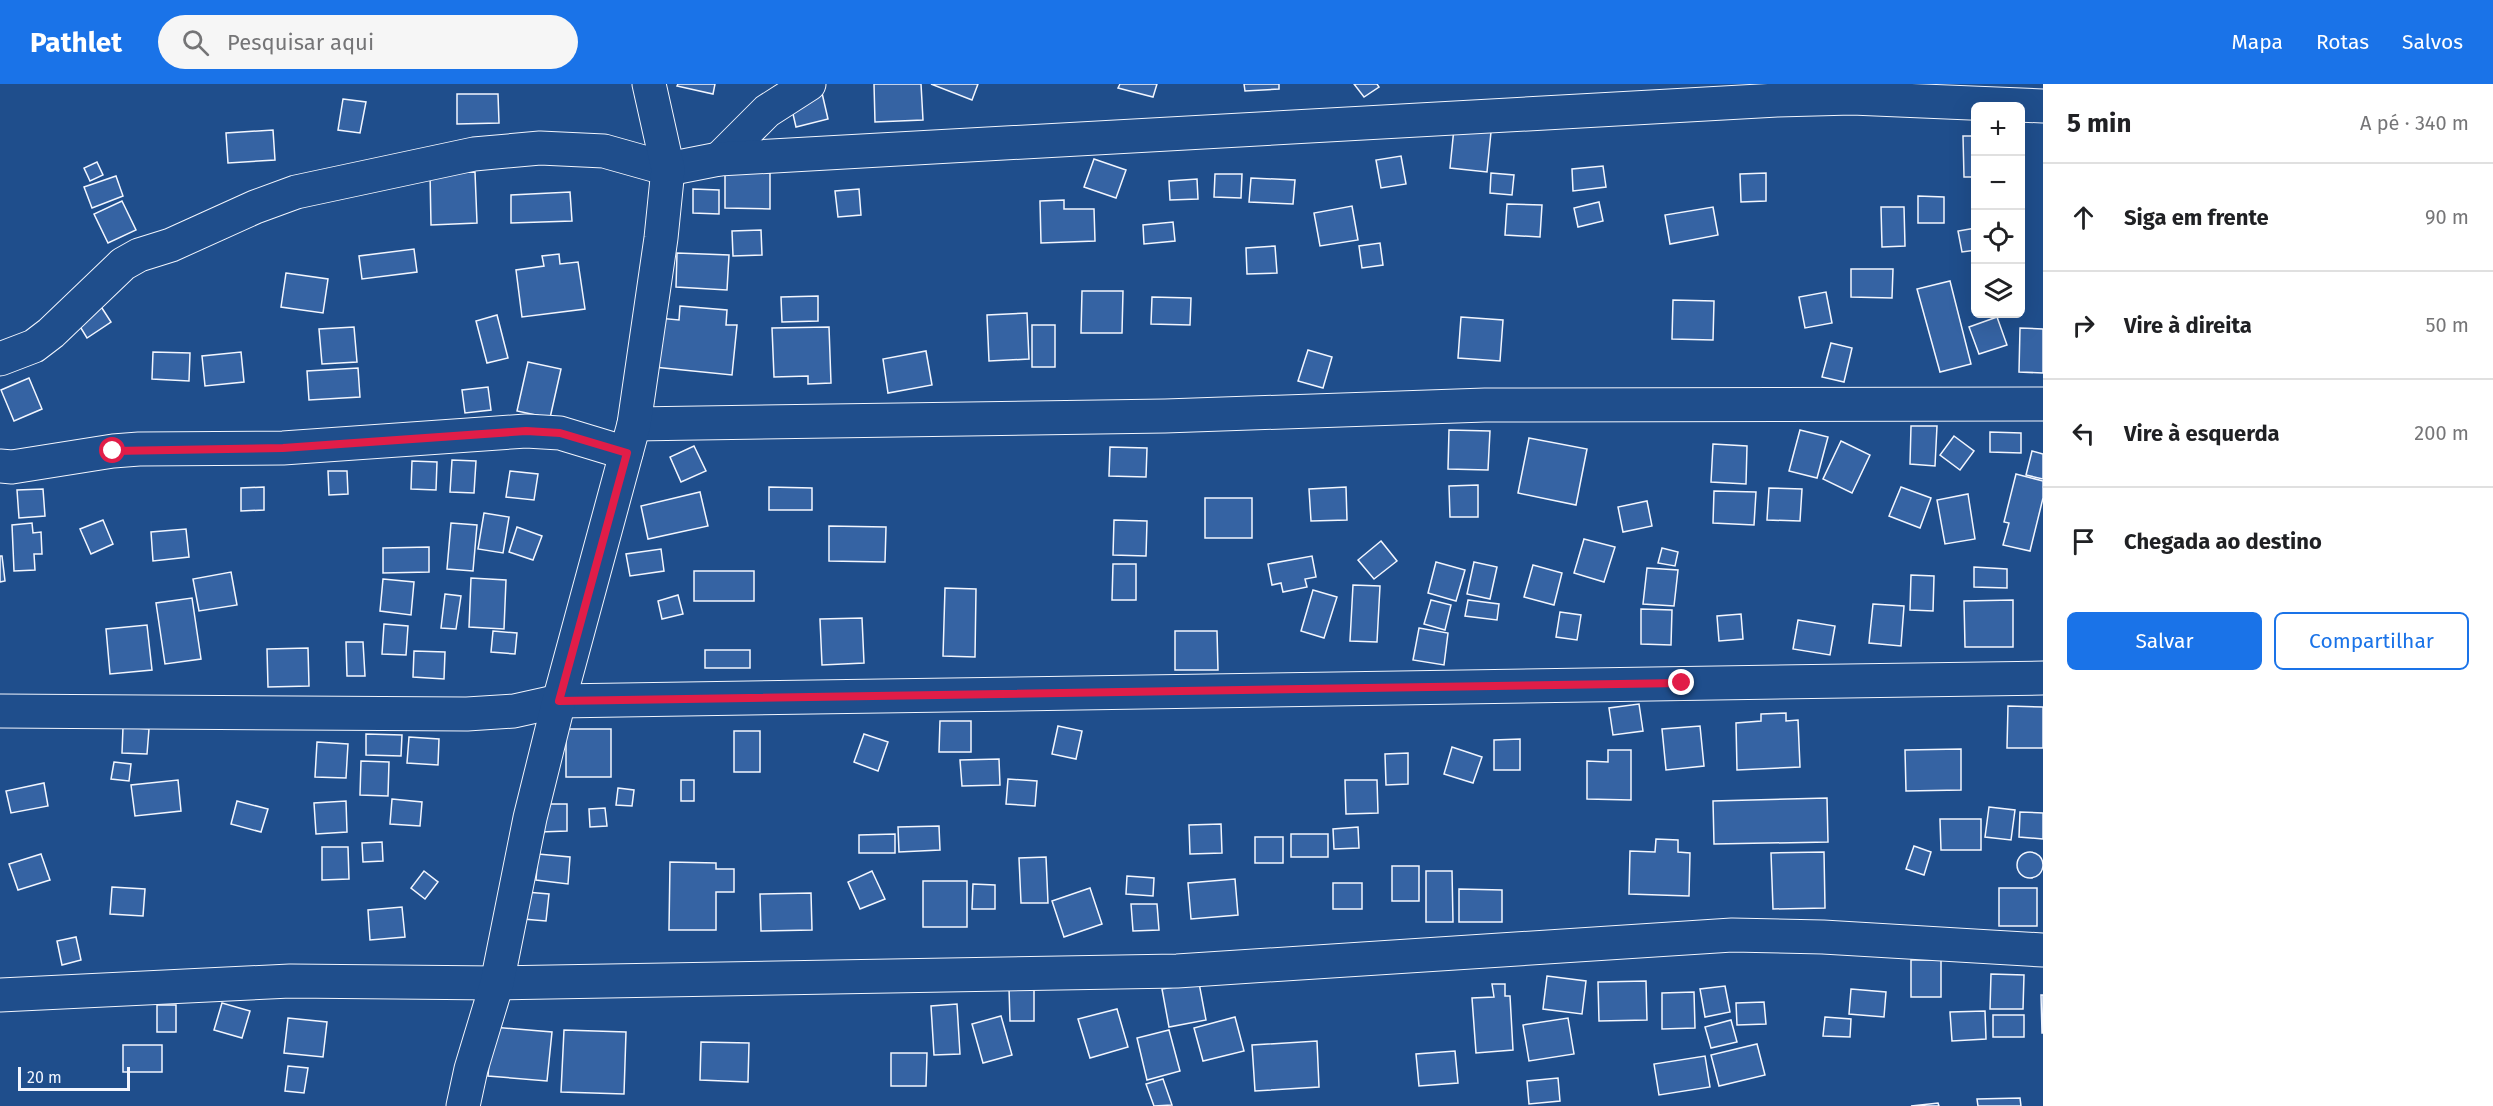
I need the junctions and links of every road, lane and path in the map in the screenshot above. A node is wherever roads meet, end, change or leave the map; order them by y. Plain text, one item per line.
1 (649, 84) edge
2 (809, 84) edge
3 (2043, 106) edge
4 (718, 159) junction
5 (668, 170) junction
6 (0, 359) edge
7 (2043, 404) edge
8 (630, 439) junction
9 (0, 466) edge
10 (2043, 678) edge
11 (559, 701) junction
12 (0, 711) edge
13 (2043, 950) edge
14 (497, 983) junction
15 (0, 995) edge
16 (463, 1106) edge

1 - 5 street
2 - 4 street
3 - 4 street
4 - 5 street
5 - 6 street
5 - 8 street
7 - 8 street
8 - 9 street
8 - 11 street
10 - 11 street
11 - 12 street
11 - 14 street
13 - 14 street
14 - 15 street
14 - 16 street

